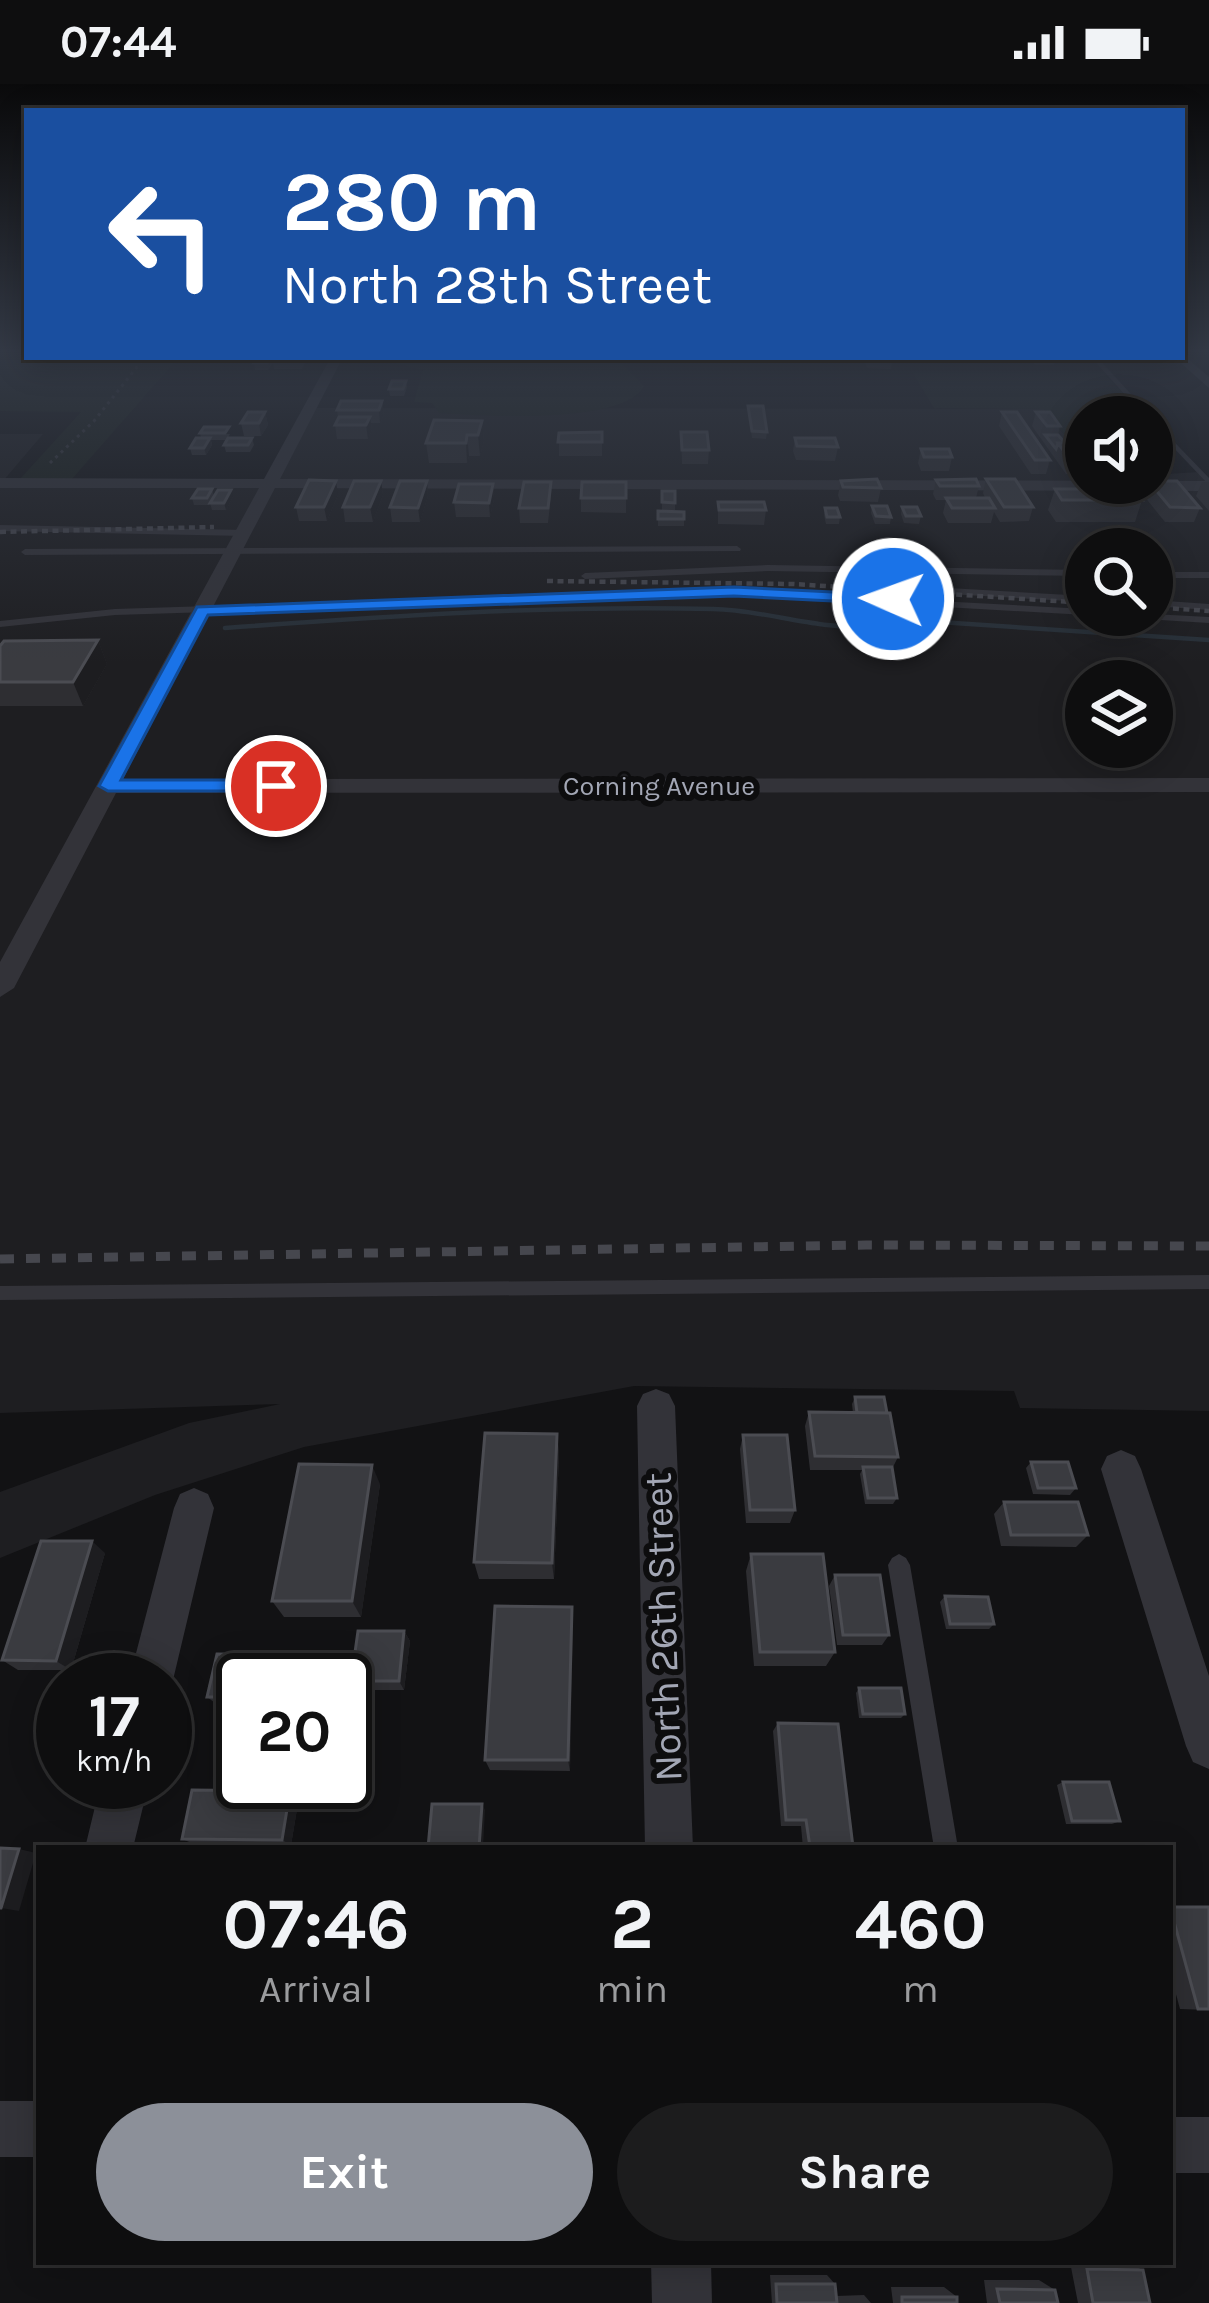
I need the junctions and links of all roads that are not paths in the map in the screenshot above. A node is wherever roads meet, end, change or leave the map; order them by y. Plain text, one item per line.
1 (286, 456) edge
2 (1183, 456) edge
3 (0, 483) edge
4 (271, 484) junction
5 (1209, 484) edge
6 (0, 528) edge
7 (244, 533) junction
8 (737, 549) dead end
9 (25, 552) dead end
10 (233, 553) junction
11 (687, 571) junction
12 (1065, 572) edge
13 (1173, 574) edge
14 (1209, 575) edge
15 (585, 576) dead end
16 (1065, 590) edge
17 (686, 594) junction
18 (1173, 594) edge
19 (1042, 596) junction
20 (1209, 596) edge
21 (1065, 598) edge
22 (893, 601) junction
23 (1173, 604) edge
24 (1209, 607) edge
25 (202, 610) junction
26 (1065, 611) edge
27 (1173, 618) edge
28 (1209, 620) edge
29 (0, 624) edge
30 (1209, 785) edge
31 (108, 786) junction
32 (0, 988) edge
33 (1209, 1282) edge
34 (0, 1293) edge
35 (656, 1406) dead end
36 (1121, 1469) dead end
37 (194, 1508) dead end
38 (899, 1565) dead end
39 (158, 1653) edge
40 (1209, 1746) edge
41 (118, 1809) edge
42 (110, 1845) edge
43 (669, 1845) edge
44 (946, 1845) edge
45 (0, 2129) edge
46 (36, 2129) edge
47 (1173, 2145) edge
48 (1209, 2145) edge
49 (681, 2265) edge
50 (682, 2303) edge

1 - 4 street
2 - 5 lane
3 - 4 street
4 - 5 street
4 - 7 street
6 - 7 lane
7 - 10 street
8 - 10 lane
9 - 10 lane
10 - 25 street
11 - 12 lane
11 - 15 lane
11 - 17 lane
13 - 14 lane
16 - 19 lane
17 - 22 lane
17 - 25 lane
18 - 20 lane
19 - 21 lane
19 - 22 lane
22 - 26 lane
23 - 24 lane
25 - 29 lane
25 - 31 street
27 - 28 lane
30 - 31 street, Corning Avenue
31 - 32 street
33 - 34 lane
35 - 43 street, North 26th Street
36 - 40 street
37 - 39 street
38 - 44 lane
41 - 42 street
45 - 46 street
47 - 48 street
49 - 50 street

